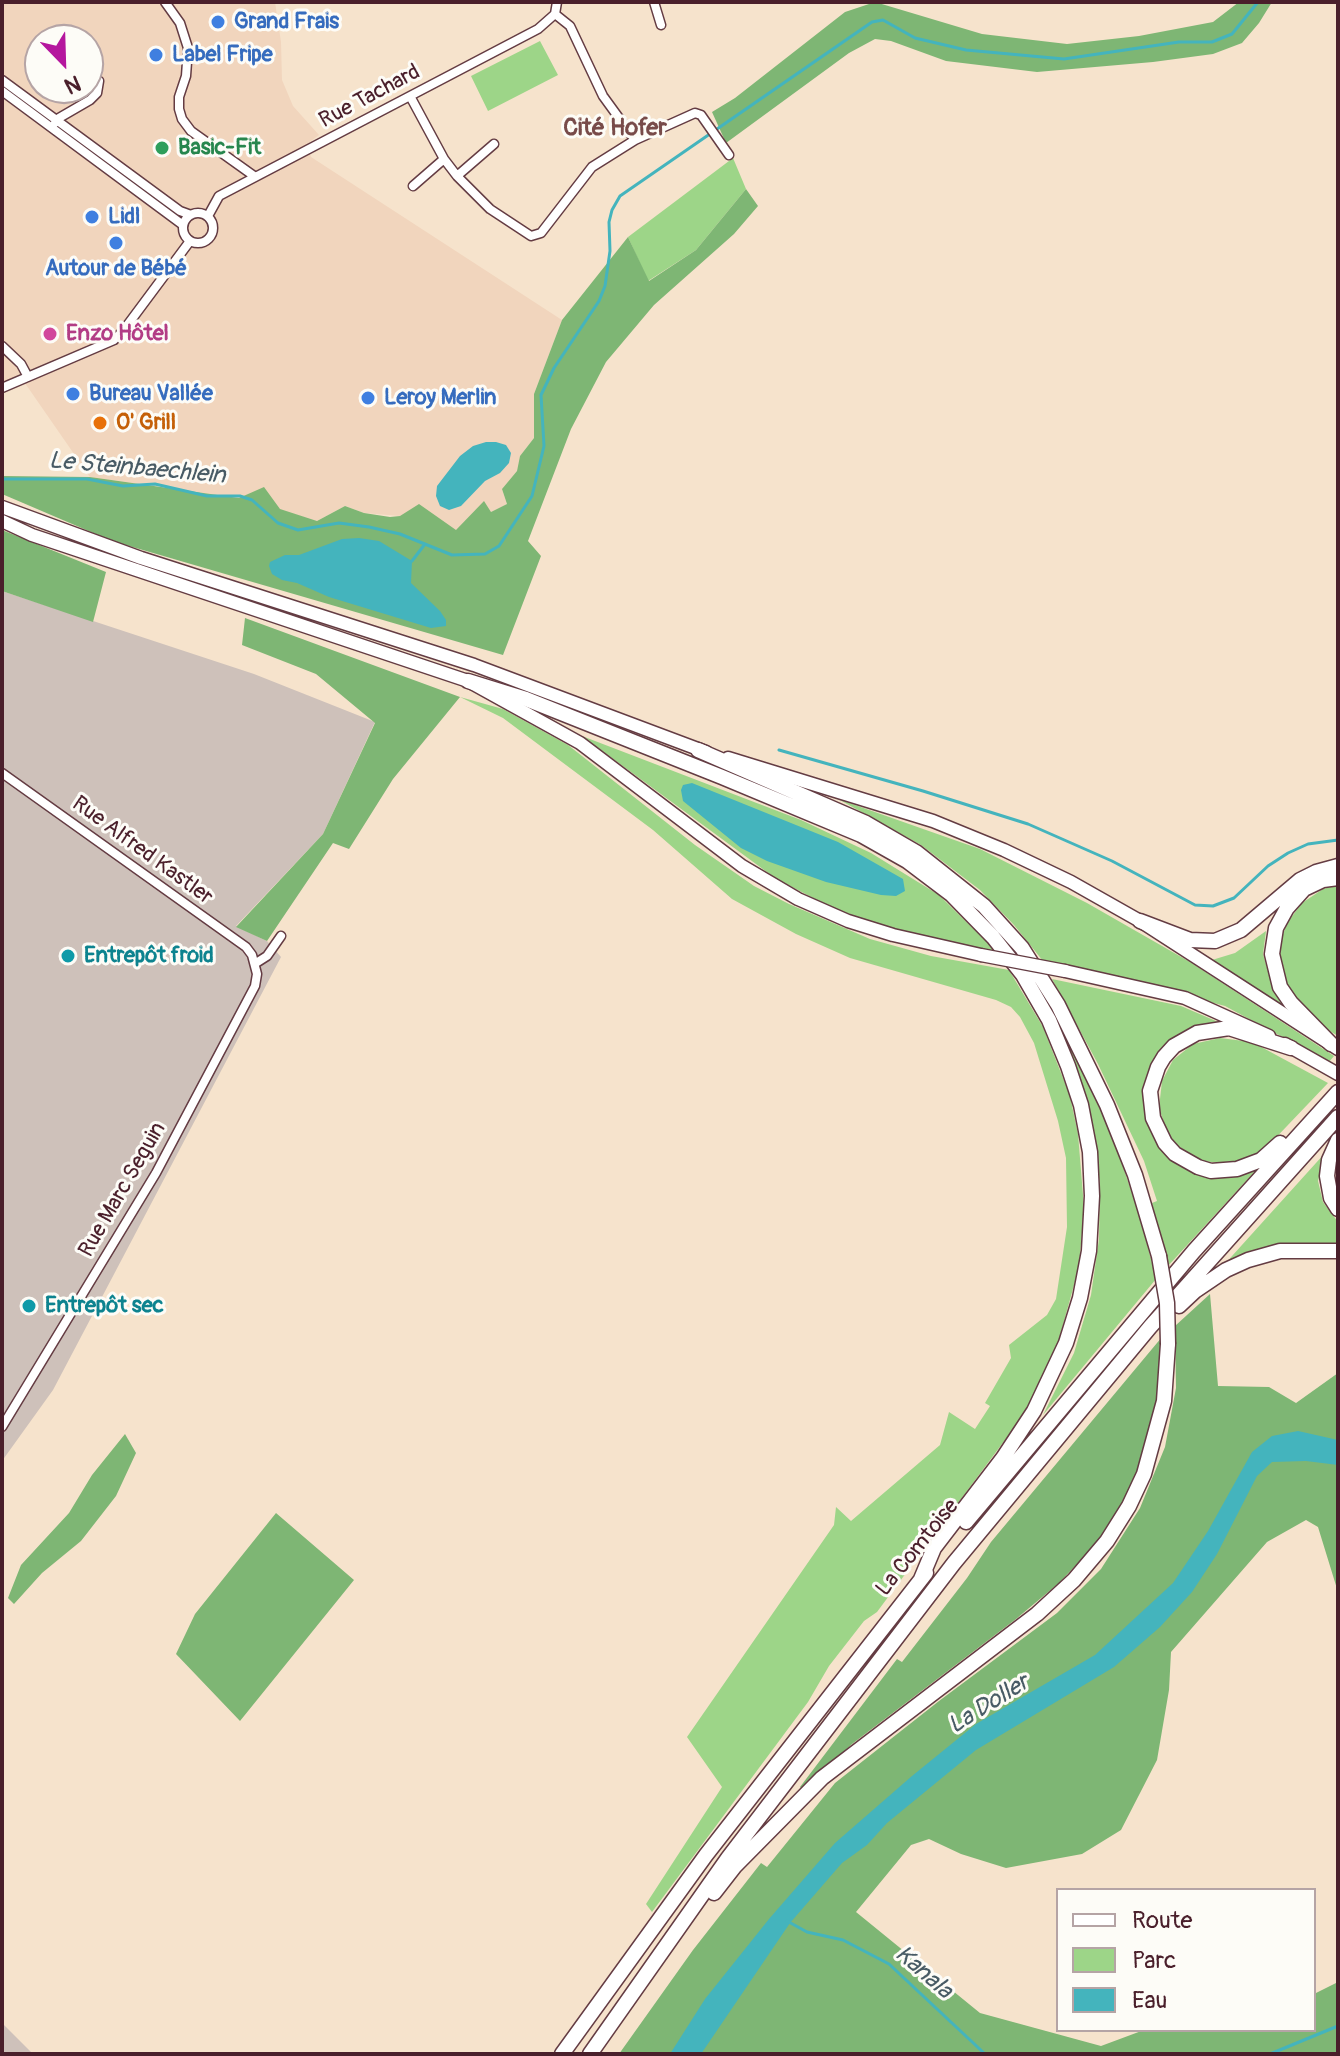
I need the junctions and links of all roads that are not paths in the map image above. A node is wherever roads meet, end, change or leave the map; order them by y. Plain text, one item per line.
1 (165, 2) edge
2 (557, 2) edge
3 (654, 2) edge
4 (555, 14) junction
5 (661, 25) dead end
6 (2, 80) edge
7 (2, 91) edge
8 (410, 96) junction
9 (84, 104) edge
10 (54, 124) junction
11 (635, 140) junction
12 (494, 144) dead end
13 (729, 155) dead end
14 (444, 159) junction
15 (254, 176) junction
16 (457, 176) junction
17 (413, 186) dead end
18 (191, 215) junction
19 (208, 216) junction
20 (183, 225) junction
21 (190, 241) junction
22 (2, 346) edge
23 (28, 377) junction
24 (2, 388) edge
25 (2, 507) edge
26 (2, 521) edge
27 (468, 681) junction
28 (698, 750) junction
29 (2, 773) edge
30 (1338, 866) edge
31 (1338, 878) edge
32 (1140, 921) junction
33 (281, 936) dead end
34 (256, 963) junction
35 (1334, 1047) edge
36 (1291, 1048) junction
37 (1338, 1074) edge
38 (1338, 1092) edge
39 (1338, 1117) edge
40 (1302, 1131) junction
41 (1338, 1140) edge
42 (1338, 1209) edge
43 (1338, 1251) edge
44 (1150, 1327) junction
45 (2, 1427) edge
46 (921, 1579) junction
47 (682, 1923) junction
48 (562, 2054) edge
49 (590, 2054) edge

1 - 15 street
2 - 4 street
3 - 5 street
4 - 8 street, Rue Tachard
4 - 11 street
6 - 10 street
7 - 10 street
8 - 14 street
8 - 15 street, Rue Tachard
9 - 10 street
10 - 18 street
10 - 20 street
11 - 13 street
11 - 16 street
12 - 16 street
14 - 16 street
14 - 17 street
15 - 19 street, Rue Tachard
18 - 19 street
18 - 20 street
19 - 21 street
20 - 21 street
21 - 23 street
22 - 23 street
23 - 24 street
25 - 28 highway
26 - 27 highway
27 - 36 highway, bridge
27 - 46 highway
28 - 32 highway
28 - 47 highway, bridge
29 - 34 street, Rue Alfred Kastler
30 - 32 highway
31 - 35 highway
32 - 35 highway
33 - 34 street
34 - 45 street, Rue Marc Seguin
36 - 37 highway
36 - 40 highway
38 - 40 highway, La Comtoise
39 - 44 highway, La Comtoise
40 - 46 highway, La Comtoise
41 - 42 highway
43 - 44 highway
44 - 47 highway, La Comtoise
46 - 48 highway, La Comtoise
47 - 49 highway, La Comtoise

